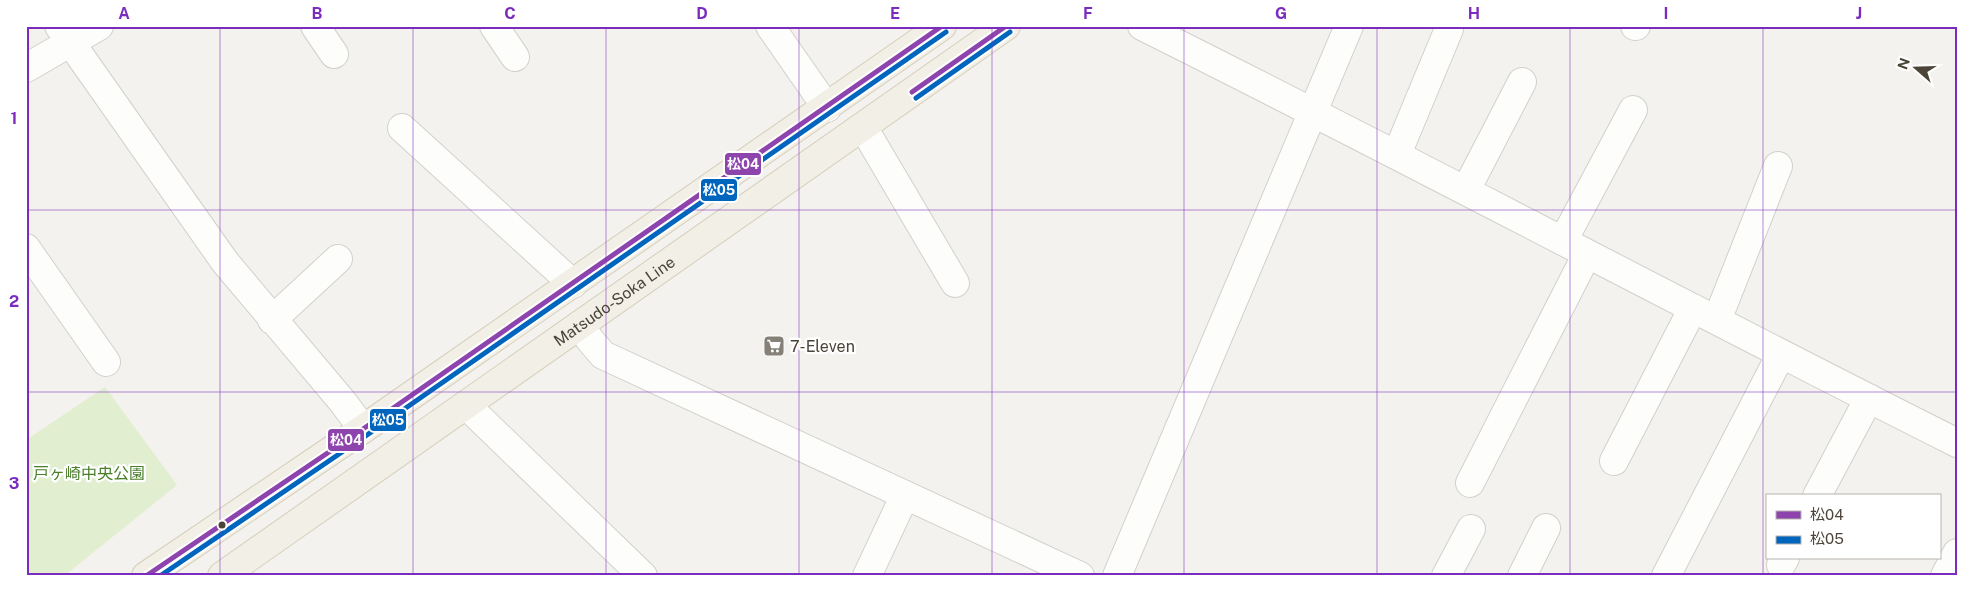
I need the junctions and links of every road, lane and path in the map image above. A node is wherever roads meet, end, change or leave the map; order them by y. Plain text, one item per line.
1 (99, 26) edge
2 (315, 26) edge
3 (494, 26) edge
4 (770, 26) edge
5 (942, 26) edge
6 (1006, 26) edge
7 (1142, 26) edge
8 (1349, 26) edge
9 (1449, 29) dead end
10 (65, 34) edge
11 (334, 54) dead end
12 (516, 57) dead end
13 (26, 68) edge
14 (1522, 82) dead end
15 (827, 108) junction
16 (1633, 110) dead end
17 (1313, 111) junction
18 (863, 127) junction
19 (402, 128) dead end
20 (1397, 154) junction
21 (1778, 166) dead end
22 (1466, 190) junction
23 (1563, 241) junction
24 (26, 248) edge
25 (1587, 254) junction
26 (338, 259) dead end
27 (955, 283) dead end
28 (573, 284) junction
29 (1705, 314) junction
30 (272, 320) junction
31 (580, 326) junction
32 (1781, 354) junction
33 (106, 362) dead end
34 (1868, 398) junction
35 (466, 405) junction
36 (363, 429) junction
37 (1957, 443) edge
38 (1614, 461) dead end
39 (1470, 483) dead end
40 (1818, 494) edge
41 (905, 495) junction
42 (1546, 528) dead end
43 (1471, 529) dead end
44 (1957, 553) edge
45 (146, 576) edge
46 (222, 576) edge
47 (643, 576) edge
48 (868, 576) edge
49 (1080, 576) edge
50 (1117, 576) edge
51 (1446, 576) edge
52 (1522, 576) edge
53 (1666, 576) edge
54 (1945, 576) edge

1 - 10 street
2 - 11 street
3 - 12 street
4 - 15 street
5 - 15 main road
6 - 18 main road, Matsudo-Soka Line
7 - 17 street
8 - 17 street
9 - 20 street
10 - 13 street
10 - 30 street
14 - 22 street
15 - 28 main road
16 - 23 street
17 - 20 street
17 - 50 street
18 - 27 street
18 - 31 main road, Matsudo-Soka Line
19 - 28 street
20 - 22 street
21 - 29 street
22 - 23 street
23 - 25 street
24 - 33 street
25 - 29 street
25 - 39 street
26 - 30 street
28 - 36 main road
29 - 32 street
29 - 38 street
30 - 36 street
31 - 35 main road, Matsudo-Soka Line
31 - 41 street
32 - 34 street
32 - 53 street
34 - 37 street
34 - 40 street
35 - 46 main road, Matsudo-Soka Line
35 - 47 street
36 - 45 main road
41 - 48 street
41 - 49 street
42 - 52 street
43 - 51 street
44 - 54 street

